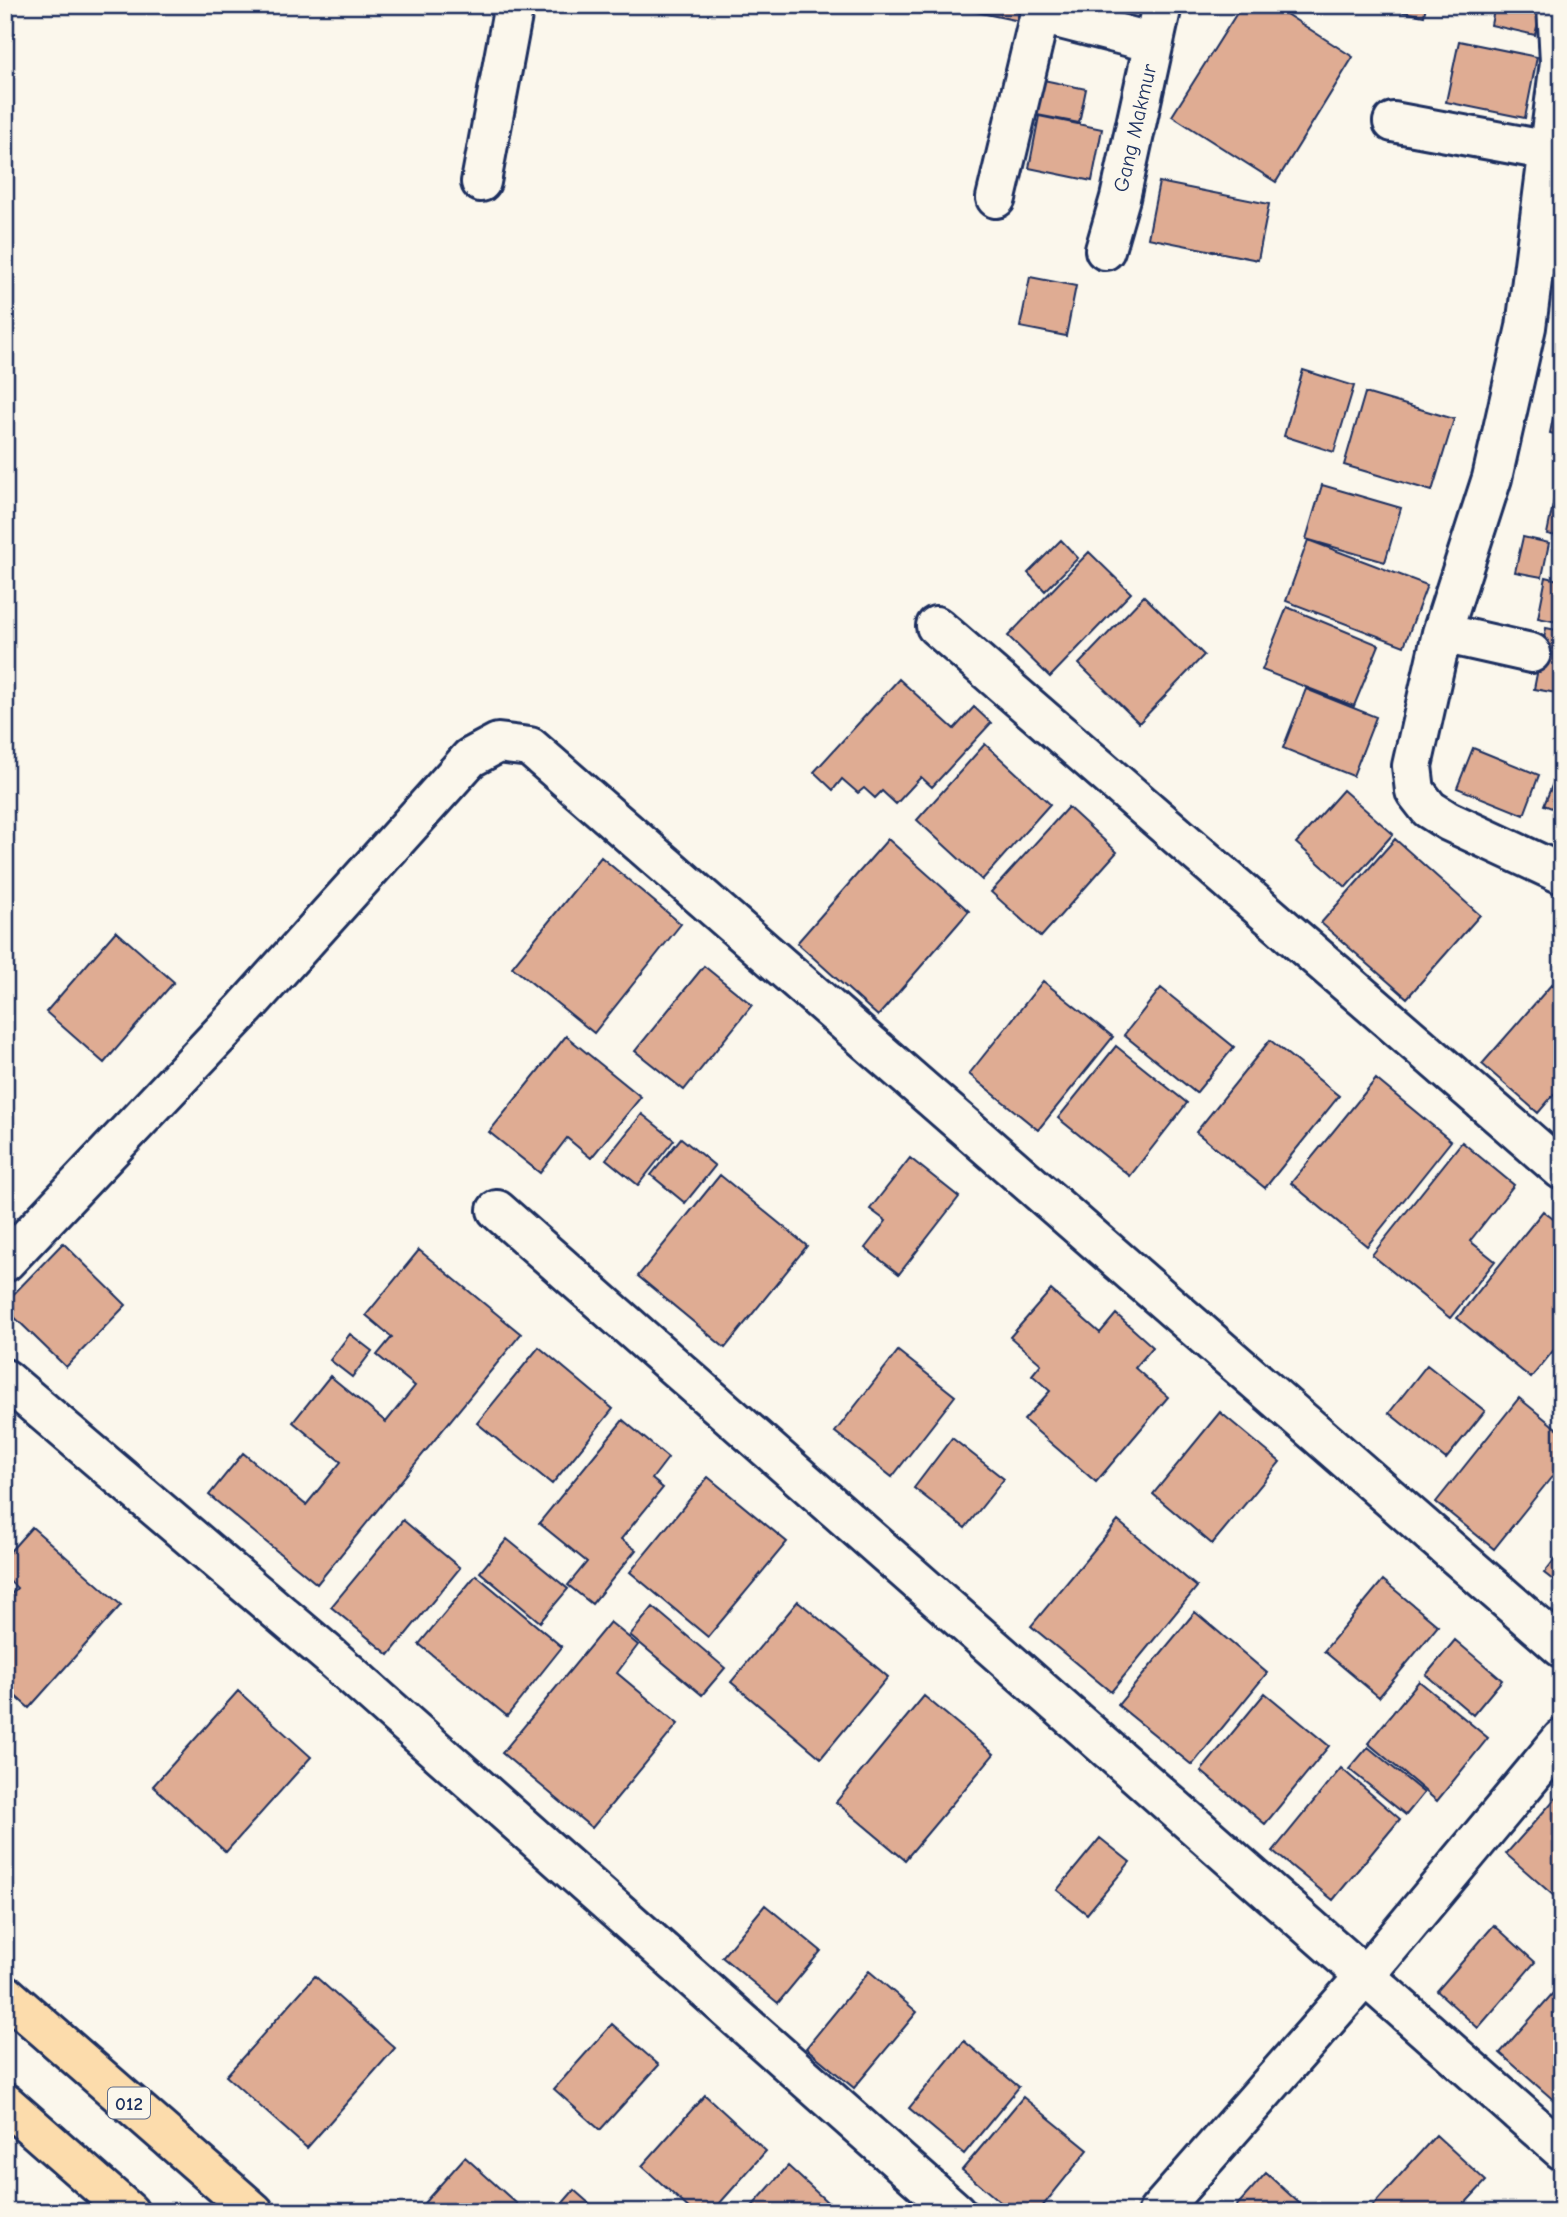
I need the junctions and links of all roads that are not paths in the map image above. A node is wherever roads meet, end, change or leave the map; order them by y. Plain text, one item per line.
1 (514, 5) edge
2 (1163, 5) edge
3 (1557, 5) edge
4 (1041, 10) edge
5 (1154, 43) junction
6 (1392, 122) dead end
7 (1550, 152) junction
8 (481, 182) dead end
9 (996, 198) dead end
10 (1105, 250) dead end
11 (936, 626) dead end
12 (1442, 633) junction
13 (1531, 653) dead end
14 (1562, 874) edge
15 (1562, 1170) edge
16 (497, 1210) dead end
17 (5, 1262) edge
18 (5, 1379) edge
19 (1562, 1648) edge
20 (1562, 1739) edge
21 (1365, 1976) junction
22 (5, 1994) edge
23 (5, 2103) edge
24 (1562, 2150) edge
25 (129, 2212) edge
26 (254, 2212) edge
27 (956, 2212) edge
28 (1158, 2212) edge

1 - 8 street
2 - 5 street, Gang Makmur
3 - 7 street
4 - 5 street
4 - 9 street
5 - 10 street, Gang Makmur
6 - 7 street
7 - 12 street
11 - 15 street
12 - 13 street
12 - 14 street
16 - 21 street
17 - 19 street
18 - 27 street
20 - 21 street
21 - 24 street
21 - 28 street
22 - 26 main road, 012
23 - 25 main road

